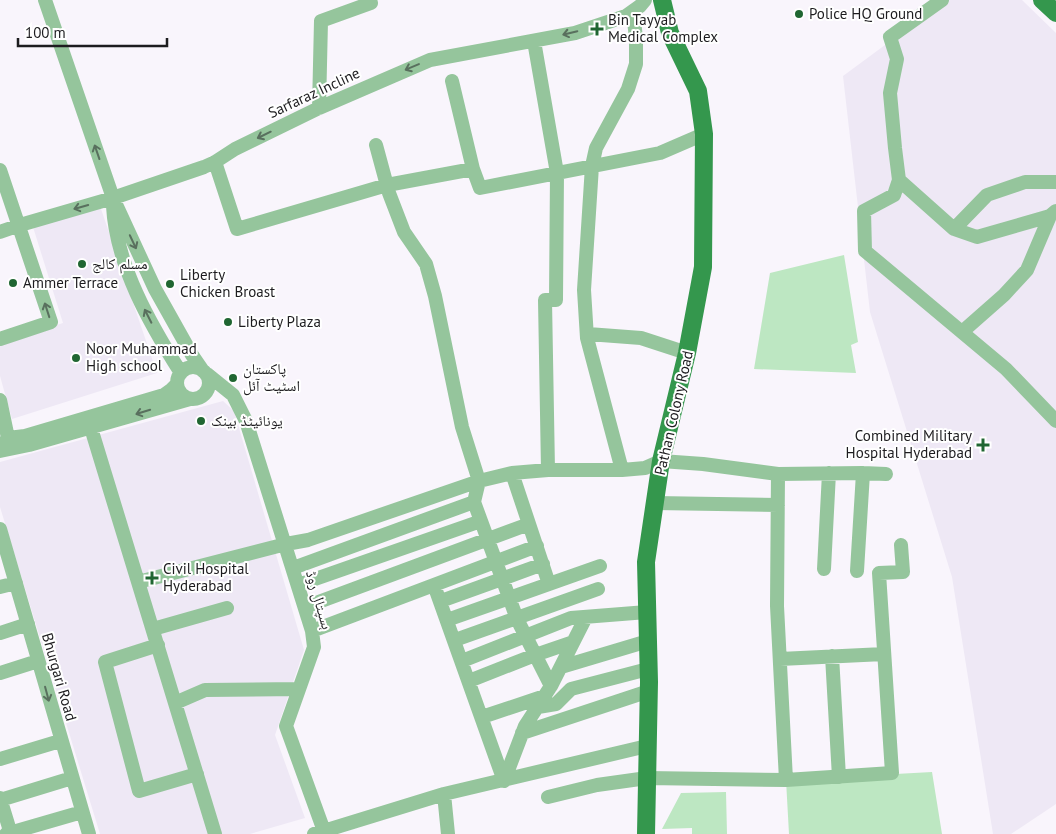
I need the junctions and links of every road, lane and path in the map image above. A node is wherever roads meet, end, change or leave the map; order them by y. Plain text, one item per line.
1 (45, 0) edge
2 (645, 0) edge
3 (662, 0) edge
4 (942, 0) edge
5 (1042, 0) edge
6 (371, 3) dead end
7 (632, 12) junction
8 (1056, 13) edge
9 (534, 41) junction
10 (452, 81) dead end
11 (319, 108) junction
12 (704, 134) junction
13 (376, 145) dead end
14 (215, 162) junction
15 (592, 166) junction
16 (473, 169) junction
17 (0, 170) edge
18 (557, 173) junction
19 (900, 180) junction
20 (1056, 182) edge
21 (387, 185) junction
22 (113, 198) junction
23 (1053, 213) edge
24 (20, 225) junction
25 (954, 229) junction
26 (0, 232) edge
27 (962, 332) junction
28 (588, 334) junction
29 (0, 339) edge
30 (687, 353) junction
31 (205, 372) junction
32 (179, 378) junction
33 (205, 394) junction
34 (190, 399) junction
35 (0, 400) edge
36 (239, 405) junction
37 (1056, 421) edge
38 (91, 428) junction
39 (3, 446) edge
40 (662, 461) junction
41 (548, 470) junction
42 (622, 470) junction
43 (512, 473) junction
44 (829, 473) junction
45 (863, 473) junction
46 (778, 474) junction
47 (886, 474) dead end
48 (478, 481) junction
49 (474, 502) junction
50 (655, 504) junction
51 (778, 505) junction
52 (481, 520) junction
53 (529, 524) junction
54 (0, 529) edge
55 (488, 539) junction
56 (286, 544) junction
57 (901, 545) dead end
58 (536, 546) junction
59 (2, 547) edge
60 (496, 561) junction
61 (543, 564) junction
62 (600, 566) dead end
63 (293, 568) junction
64 (824, 569) dead end
65 (857, 571) dead end
66 (502, 579) junction
67 (138, 582) junction
68 (16, 583) junction
69 (549, 584) junction
70 (298, 585) junction
71 (434, 585) junction
72 (0, 587) edge
73 (598, 589) dead end
74 (509, 598) junction
75 (441, 601) junction
76 (305, 607) junction
77 (227, 608) dead end
78 (647, 612) junction
79 (586, 616) junction
80 (516, 618) junction
81 (447, 620) junction
82 (28, 624) junction
83 (152, 629) junction
84 (312, 631) junction
85 (0, 633) edge
86 (525, 636) junction
87 (455, 640) junction
88 (648, 641) junction
89 (573, 642) junction
90 (158, 646) junction
91 (884, 654) junction
92 (535, 655) junction
93 (832, 656) junction
94 (780, 658) junction
95 (462, 661) junction
96 (38, 662) junction
97 (561, 667) junction
98 (648, 669) junction
99 (0, 673) edge
100 (469, 681) junction
101 (299, 689) junction
102 (648, 691) junction
103 (545, 696) junction
104 (175, 703) junction
105 (482, 717) junction
106 (522, 733) junction
107 (60, 741) junction
108 (647, 746) junction
109 (0, 759) edge
110 (197, 774) junction
111 (839, 777) junction
112 (72, 778) junction
113 (647, 778) junction
114 (786, 780) junction
115 (504, 781) junction
116 (444, 794) junction
117 (548, 797) dead end
118 (0, 799) edge
119 (82, 812) junction
120 (319, 832) edge
121 (9, 834) edge
122 (88, 834) edge
123 (215, 834) edge
124 (448, 834) edge
125 (646, 834) edge

22 -> 1 street
2 - 7 street, Sarfaraz Incline
3 - 12 main road, Pathan Colony Road
4 - 19 street
5 - 8 main road
6 - 11 street
7 -> 9 street, Sarfaraz Incline
7 - 15 street
9 -> 11 street, Sarfaraz Incline
9 - 18 street
10 - 16 street
11 -> 14 street, Sarfaraz Incline
12 - 15 street
12 - 30 main road, Pathan Colony Road
13 - 21 street
14 - 21 street
14 - 22 street, Sarfaraz Incline
15 - 18 street
15 - 28 street
16 - 18 street
16 - 21 street
17 - 24 street
18 - 41 street
19 - 25 street
19 - 27 street
20 - 25 street
21 - 48 street
22 -> 24 street, Sarfaraz Incline
22 -> 31 street, ہسپتال روڈ
32 -> 22 street
23 - 25 street
23 - 27 street
24 - 26 street, Sarfaraz Incline
29 -> 24 street
27 - 37 street
28 - 30 street
28 - 42 street
30 - 40 main road, Pathan Colony Road
31 - 32 street
31 - 33 street
31 - 36 street, ہسپتال روڈ
32 - 34 street
32 - 39 street
33 - 34 street
33 - 36 street
34 -> 38 street
35 - 39 street
36 - 56 street, ہسپتال روڈ
38 - 39 street
38 - 67 street
40 - 42 street
40 - 46 street
40 - 50 main road, Pathan Colony Road
41 - 42 street
41 - 43 street
43 - 48 street
43 - 53 street
44 - 45 street
44 - 46 street
44 - 64 street
45 - 47 street
45 - 65 street
46 - 51 street
48 - 49 street
48 - 56 street
49 - 52 street
49 - 63 street
50 - 51 street
50 - 78 main road, Pathan Colony Road
51 - 94 street
52 - 55 street
52 - 70 street
53 - 55 street
53 - 58 street
54 - 59 street, Bhurgari Road
55 - 60 street
55 - 76 street
56 - 63 street, ہسپتال روڈ
56 - 67 street
57 - 91 street
58 - 60 street
58 - 61 street
59 - 68 street, Bhurgari Road
60 - 66 street
60 - 71 street
61 - 66 street
61 - 69 street
62 - 69 street
63 - 70 street, ہسپتال روڈ
66 - 74 street
66 - 75 street
67 - 83 street
68 - 72 street
68 - 82 street, Bhurgari Road
69 - 74 street
70 - 76 street, ہسپتال روڈ
71 - 75 street
71 - 84 street
73 - 80 street
74 - 80 street
74 - 81 street
75 - 81 street
76 - 84 street, ہسپتال روڈ
77 - 83 street
78 - 79 street
78 - 88 main road, Pathan Colony Road
79 - 86 street
79 - 89 street
80 - 86 street
80 - 87 street
81 - 87 street
82 - 85 street
82 - 96 street, Bhurgari Road
83 - 90 street
84 - 101 street, ہسپتال روڈ
86 - 92 street
86 - 95 street
87 - 95 street
88 - 97 street
88 - 98 main road, Pathan Colony Road
89 - 92 street
89 - 97 street
90 - 104 street
90 - 110 street
91 - 93 street
91 - 111 street
92 - 100 street
92 - 103 street
93 - 94 street
93 - 111 street
94 - 114 street
95 - 100 street
96 - 99 street
96 -> 107 street, Bhurgari Road
97 - 103 street
98 - 102 main road, Pathan Colony Road
98 - 103 street
100 - 105 street
101 - 104 street
101 - 120 street, ہسپتال روڈ
102 - 106 street
102 - 108 main road, Pathan Colony Road
103 - 105 street
103 - 106 street
104 - 110 street
105 - 115 street
106 - 115 street
107 - 109 street
107 - 112 street, Bhurgari Road
108 - 113 main road, Pathan Colony Road
108 - 115 street
110 - 123 street
111 - 114 street
112 - 118 street
112 - 119 street, Bhurgari Road
113 - 114 street
113 - 117 street
113 - 125 main road, Pathan Colony Road
115 - 116 street
116 - 120 street
116 - 124 street
118 - 121 street
119 - 121 street
119 - 122 street, Bhurgari Road

